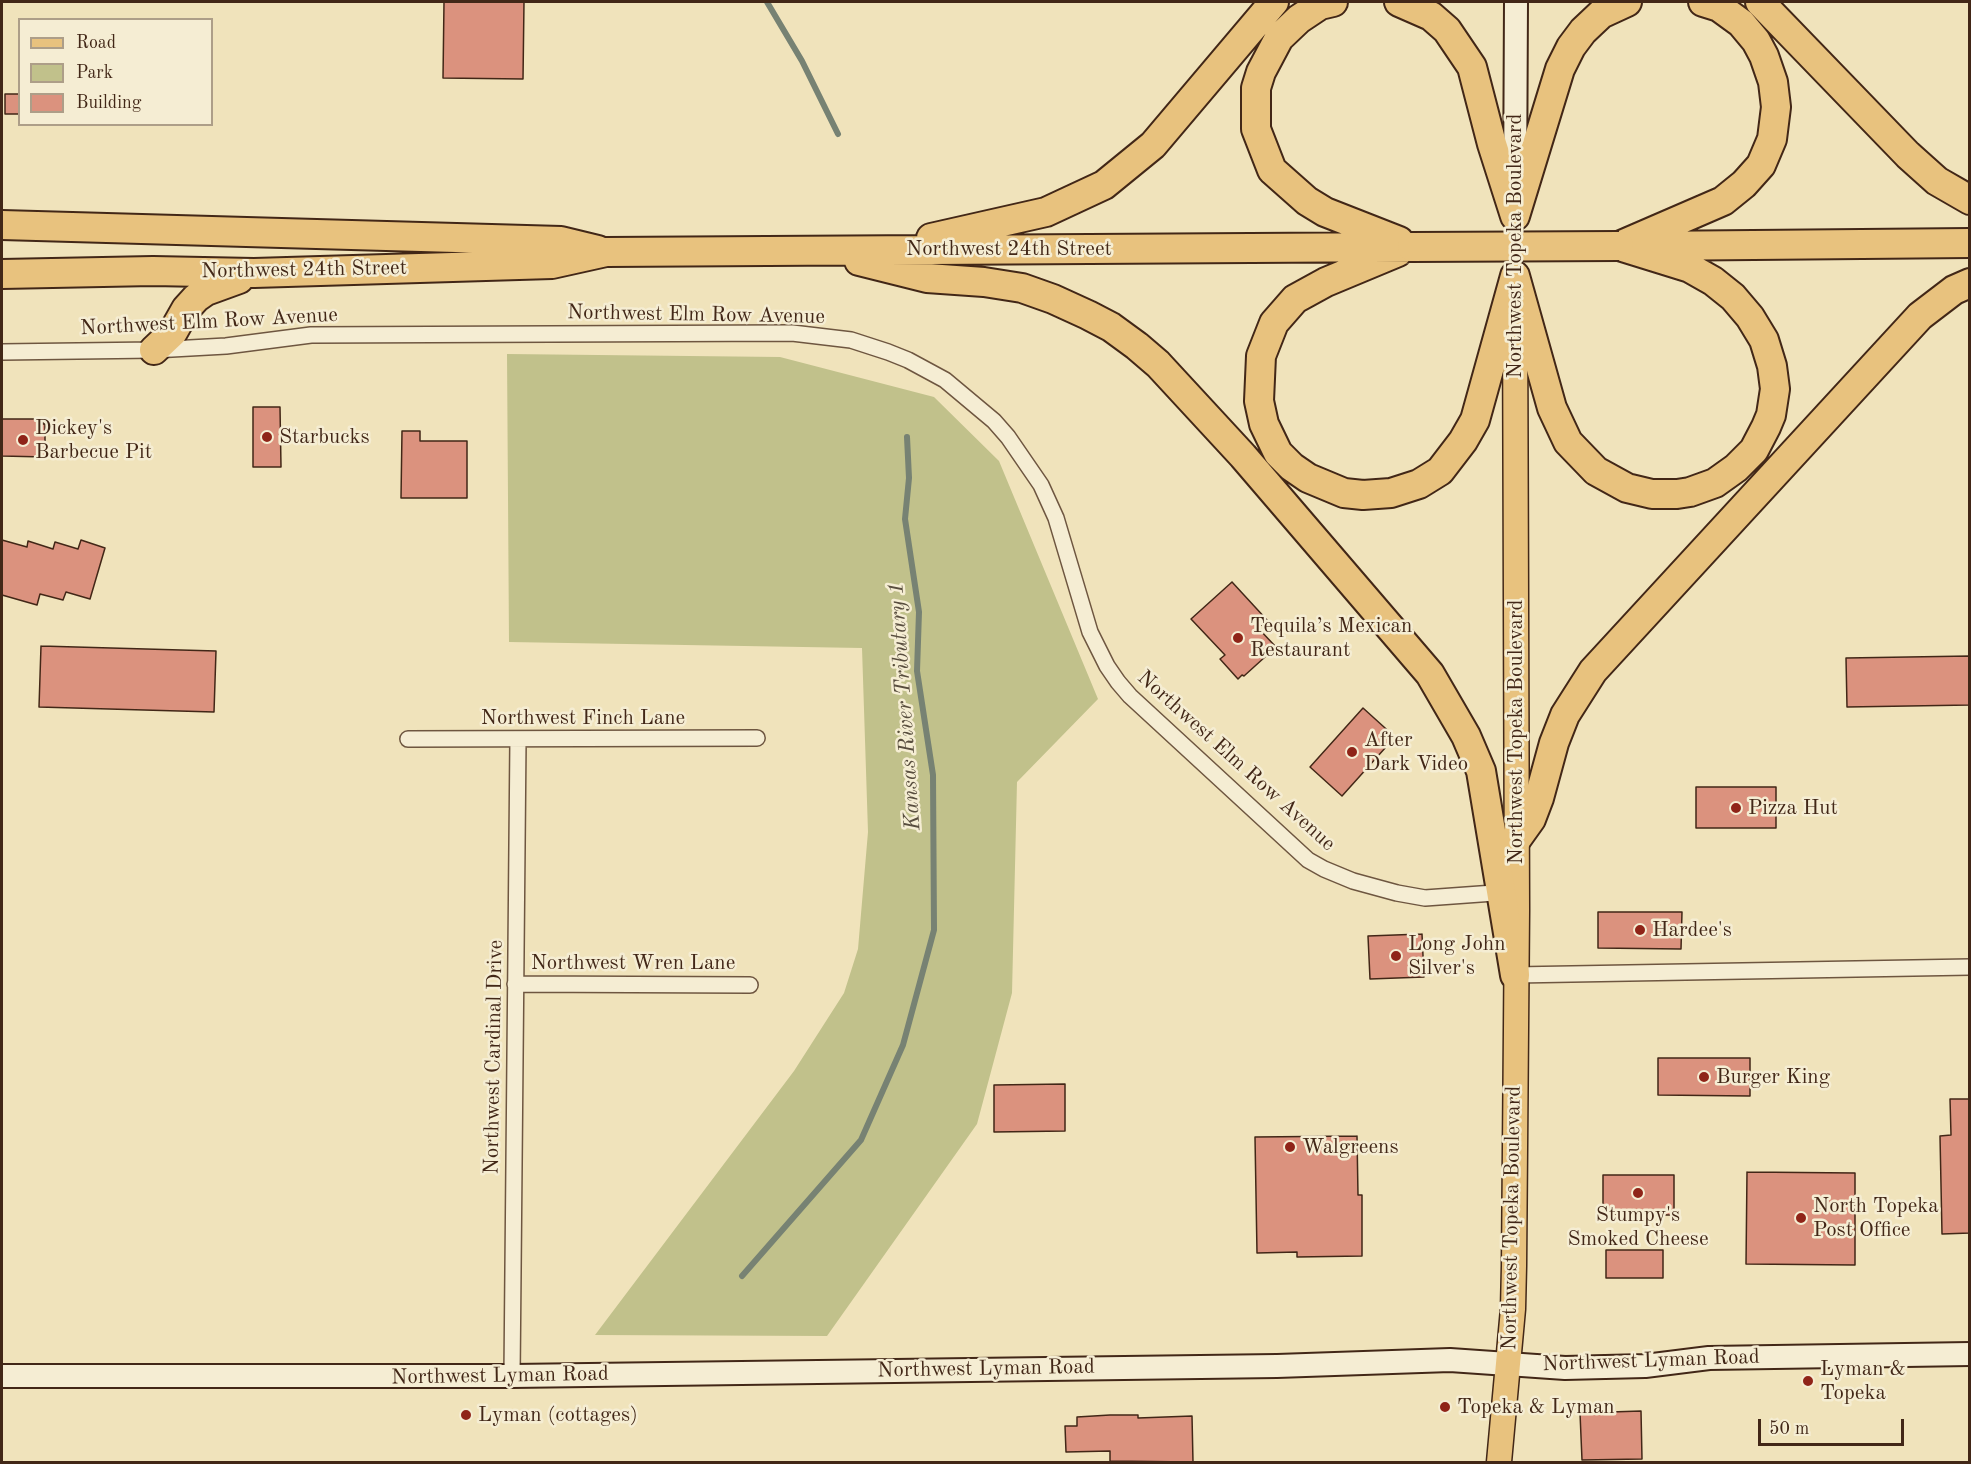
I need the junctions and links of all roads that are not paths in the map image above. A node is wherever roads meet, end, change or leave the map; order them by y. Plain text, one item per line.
1 (1274, 2) edge
2 (1333, 2) edge
3 (1398, 2) edge
4 (1516, 2) edge
5 (1627, 2) edge
6 (1703, 2) edge
7 (1760, 2) edge
8 (1970, 200) edge
9 (1515, 216) junction
10 (2, 225) edge
11 (1970, 243) edge
12 (1619, 246) junction
13 (1412, 247) junction
14 (872, 250) junction
15 (819, 251) junction
16 (606, 252) junction
17 (254, 273) junction
18 (2, 274) edge
19 (1515, 276) junction
20 (1970, 283) edge
21 (154, 350) junction
22 (2, 352) edge
23 (757, 738) dead end
24 (408, 739) dead end
25 (518, 739) junction
26 (1516, 840) junction
27 (1509, 892) junction
28 (1970, 967) edge
29 (1515, 975) junction
30 (515, 984) junction
31 (750, 985) dead end
32 (1970, 1354) edge
33 (1508, 1364) junction
34 (2, 1376) edge
35 (512, 1376) junction
36 (1499, 1462) edge

1 - 14 highway
2 - 13 highway
3 - 9 highway
4 - 9 street, Northwest Topeka Boulevard
5 - 9 highway
6 - 12 highway
7 - 8 highway
9 - 19 main road, Northwest Topeka Boulevard
10 - 16 highway, Northwest 24th Street
11 - 12 highway, Northwest 24th Street
12 - 13 highway, Northwest 24th Street, bridge
12 - 19 highway
13 - 14 highway, Northwest 24th Street
13 - 19 highway
14 - 15 highway, Northwest 24th Street
15 - 16 highway, Northwest 24th Street
15 - 27 highway
16 - 17 highway, Northwest 24th Street
17 - 18 highway, Northwest 24th Street
17 - 21 highway
19 - 26 main road, Northwest Topeka Boulevard
20 - 26 highway
21 - 22 street, Northwest Elm Row Avenue
21 - 27 street, Northwest Elm Row Avenue
23 - 25 street, Northwest Finch Lane
24 - 25 street, Northwest Finch Lane
25 - 30 street, Northwest Cardinal Drive
26 - 27 main road, Northwest Topeka Boulevard
27 - 29 highway
28 - 29 street
29 - 33 main road, Northwest Topeka Boulevard
30 - 31 street, Northwest Wren Lane
30 - 35 street, Northwest Cardinal Drive
32 - 33 street, Northwest Lyman Road
33 - 35 street, Northwest Lyman Road
33 - 36 main road, Northwest Topeka Boulevard
34 - 35 street, Northwest Lyman Road

